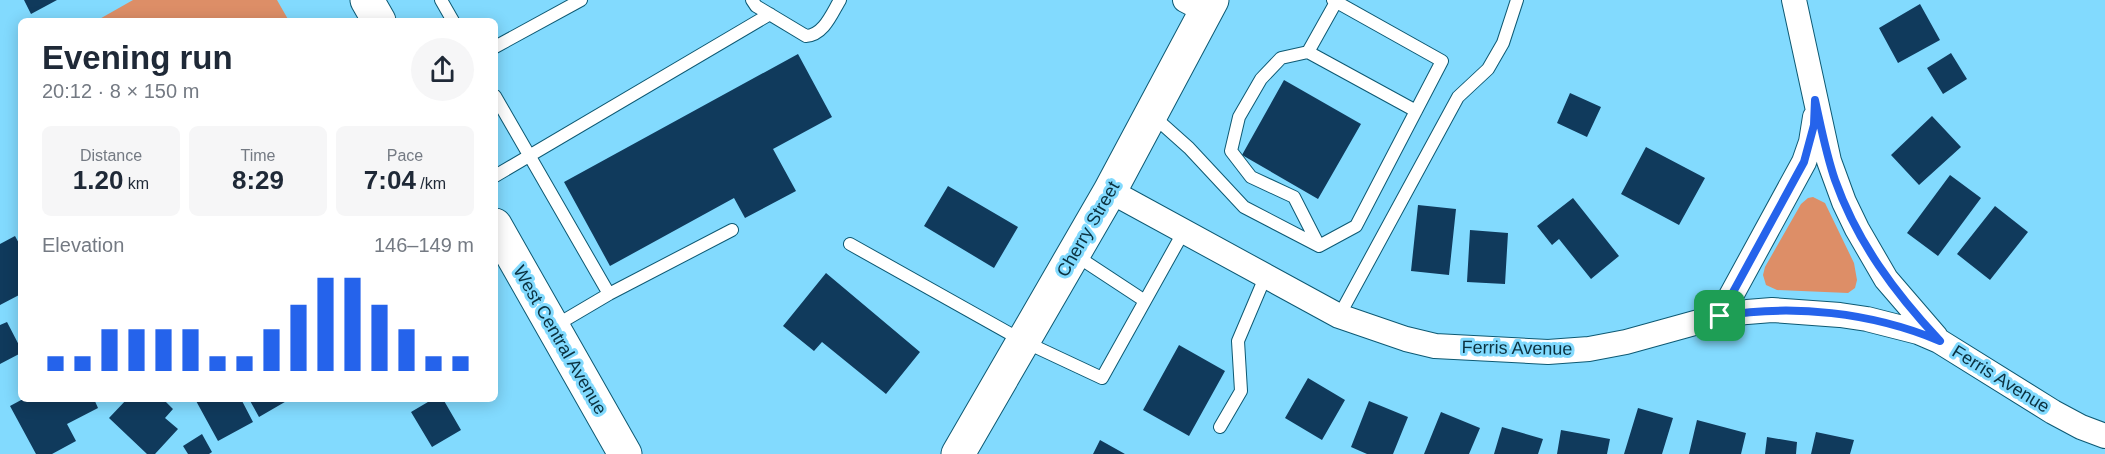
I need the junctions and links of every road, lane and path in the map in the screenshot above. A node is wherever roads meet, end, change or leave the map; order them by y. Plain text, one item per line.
1 (441, 0) edge
2 (581, 0) edge
3 (752, 0) edge
4 (840, 0) edge
5 (1517, 0) edge
6 (1794, 0) edge
7 (1334, 1) edge
8 (1201, 4) edge
9 (770, 14) junction
10 (451, 18) edge
11 (498, 45) edge
12 (1308, 52) junction
13 (1815, 100) junction
14 (498, 101) edge
15 (1416, 111) junction
16 (1151, 115) junction
17 (529, 156) junction
18 (498, 174) edge
19 (1110, 191) junction
20 (498, 230) edge
21 (732, 230) dead end
22 (1184, 231) junction
23 (850, 244) dead end
24 (1319, 246) junction
25 (1074, 254) junction
26 (1266, 274) junction
27 (609, 294) junction
28 (1145, 301) junction
29 (1339, 316) junction
30 (1720, 316) junction
31 (553, 327) junction
32 (1023, 341) junction
33 (1940, 341) junction
34 (1221, 427) dead end
35 (2105, 436) edge
36 (625, 454) edge
37 (958, 454) edge

1 - 10 lane
2 - 11 lane
3 - 9 lane
4 - 9 lane
5 - 29 lane
6 - 13 street
7 - 12 lane
7 - 15 lane
8 - 16 main road, Cherry Street
9 - 17 lane
12 - 15 lane
12 - 24 lane
13 - 30 street
13 - 33 street
14 - 17 lane
15 - 24 lane
16 - 19 main road, Cherry Street
16 - 24 lane
17 - 18 lane
17 - 27 lane
19 - 22 street, Ferris Avenue
19 - 25 main road, Cherry Street
20 - 31 main road, West Central Avenue
21 - 27 lane
22 - 26 street, Ferris Avenue
22 - 28 lane
23 - 32 lane
25 - 28 lane
25 - 32 main road, Cherry Street
26 - 29 street, Ferris Avenue
26 - 34 lane
27 - 31 lane
28 - 32 lane
29 - 30 street, Ferris Avenue
30 - 33 street, Ferris Avenue
31 - 36 main road, West Central Avenue
32 - 37 main road, Cherry Street
33 - 35 street, Ferris Avenue

